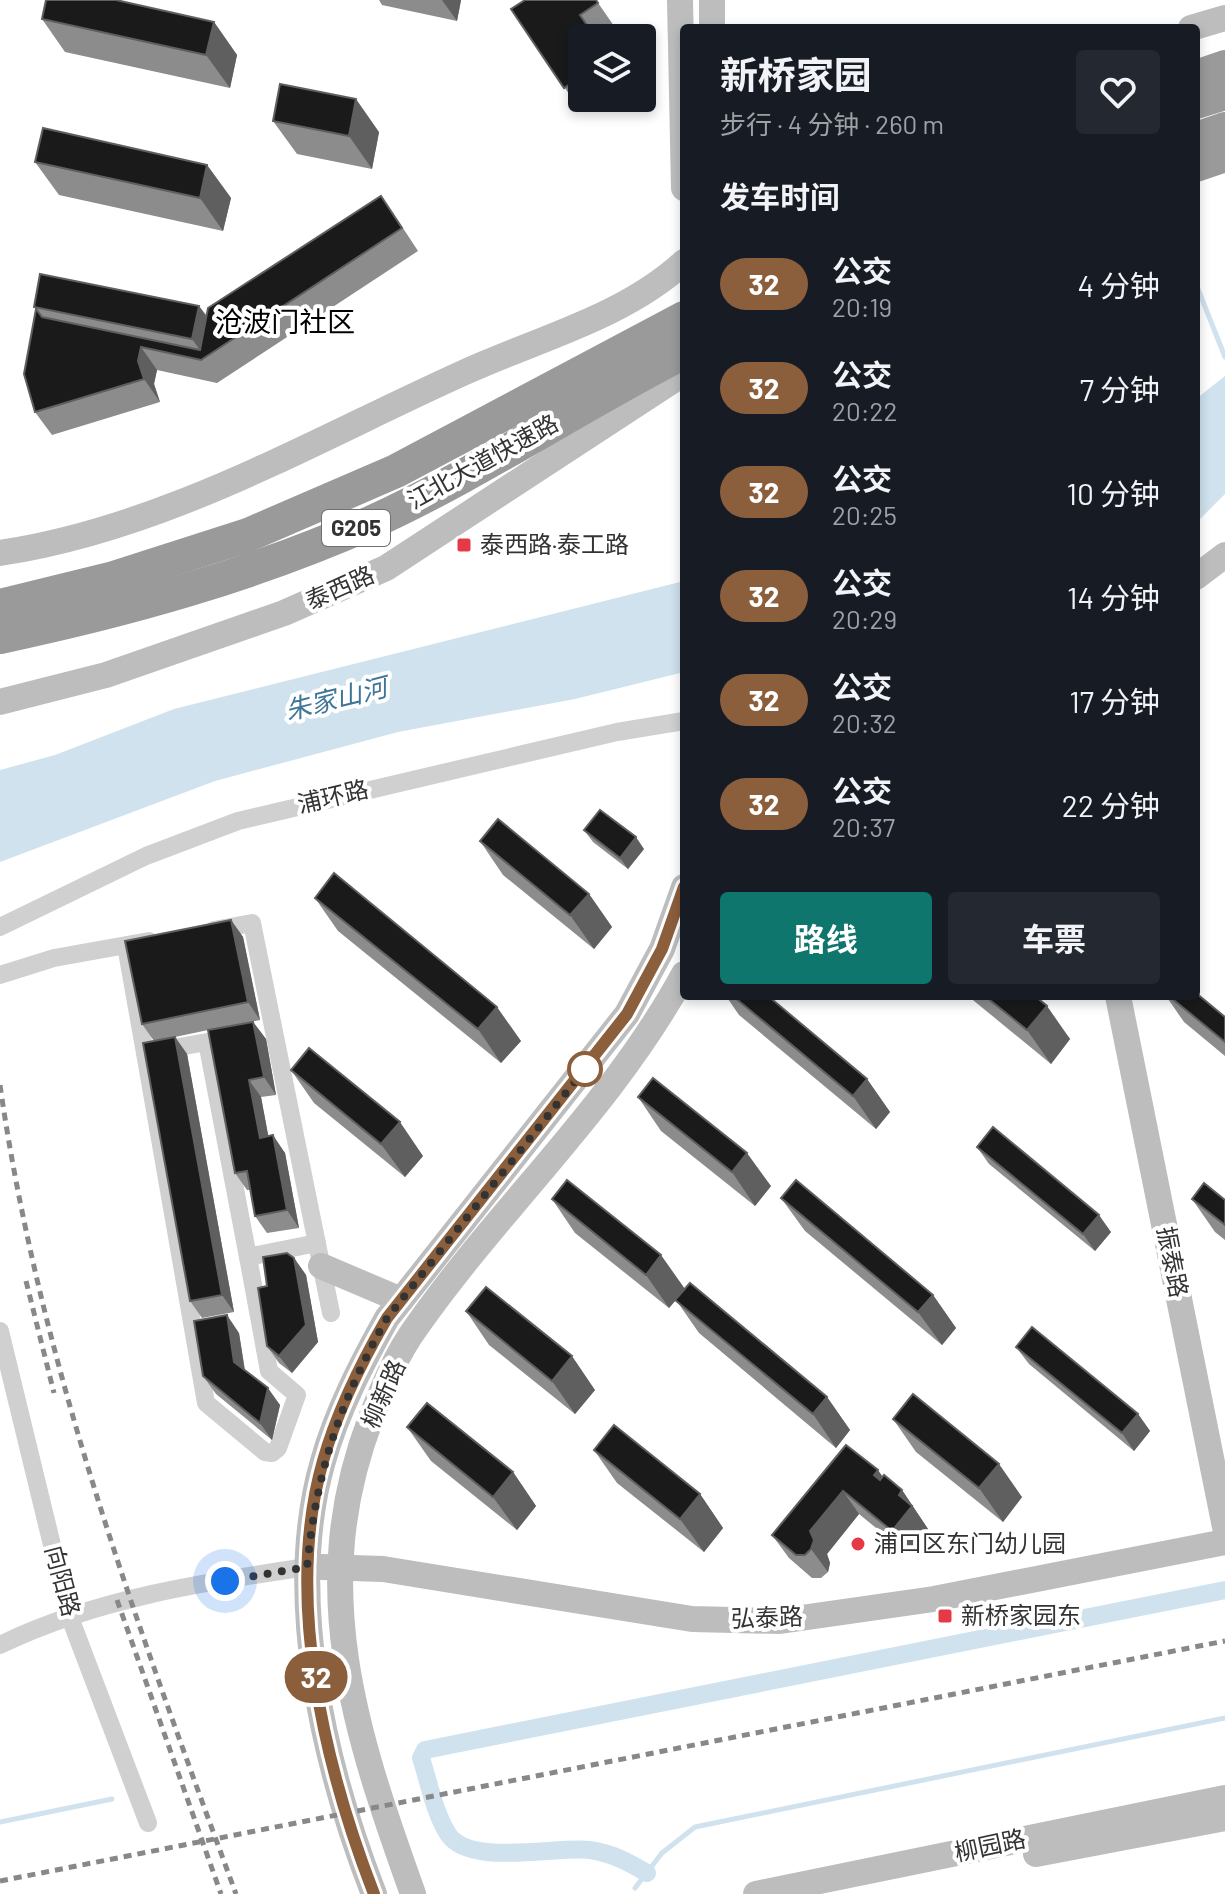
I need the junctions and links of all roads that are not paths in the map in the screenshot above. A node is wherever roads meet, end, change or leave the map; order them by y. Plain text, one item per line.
1 (680, 0) edge
2 (712, 0) edge
3 (1225, 18) edge
4 (681, 24) edge
5 (712, 24) edge
6 (1200, 25) edge
7 (1225, 53) edge
8 (1200, 61) edge
9 (1225, 67) edge
10 (1200, 76) edge
11 (1225, 93) edge
12 (1200, 101) edge
13 (1225, 113) edge
14 (1200, 121) edge
15 (1225, 129) edge
16 (1200, 138) edge
17 (1225, 155) edge
18 (1200, 164) edge
19 (680, 266) edge
20 (680, 320) edge
21 (680, 354) edge
22 (680, 376) edge
23 (0, 553) edge
24 (1225, 555) edge
25 (1200, 574) edge
26 (0, 606) edge
27 (0, 637) edge
28 (0, 702) edge
29 (680, 722) edge
30 (680, 898) edge
31 (0, 927) edge
32 (196, 933) edge
33 (168, 938) edge
34 (126, 946) junction
35 (0, 975) edge
36 (680, 981) edge
37 (1119, 1000) edge
38 (145, 1053) junction
39 (319, 1254) junction
40 (248, 1257) junction
41 (401, 1300) junction
42 (331, 1313) dead end
43 (0, 1331) edge
44 (1225, 1527) edge
45 (1225, 1542) edge
46 (307, 1567) junction
47 (340, 1567) junction
48 (69, 1615) junction
49 (0, 1645) edge
50 (1225, 1798) edge
51 (1225, 1818) edge
52 (148, 1823) dead end
53 (374, 1894) edge
54 (413, 1894) edge
55 (756, 1894) edge
56 (841, 1894) edge

1 - 4 main road
2 - 5 main road
3 - 6 main road
7 - 8 main road
9 - 10 highway
11 - 12 highway
13 - 14 main road
15 - 16 highway
17 - 18 highway
19 - 23 main road
20 - 26 highway, 江北大道快速路 / G205
21 - 27 highway, 江北大道快速路 / G205
22 - 28 main road, 泰西路
24 - 25 main road
29 - 31 street, 浦环路
30 - 41 main road, 柳新路
32 - 39 street
33 - 34 street
34 - 35 street
34 - 38 street
36 - 47 main road, 柳新路
37 - 44 main road, 振泰路
38 - 40 street
38 - 40 street
39 - 40 street
39 - 41 main road
39 - 42 street
41 - 46 main road, 柳新路
43 - 48 street, 向阳路
45 - 47 main road, 弘泰路
46 - 47 main road, 弘泰路
46 - 48 street
46 - 53 main road, 柳新路
47 - 54 main road, 柳新路
48 - 49 street
48 - 52 street, 向阳路
50 - 55 main road, 柳园路
51 - 56 main road, 柳园路

